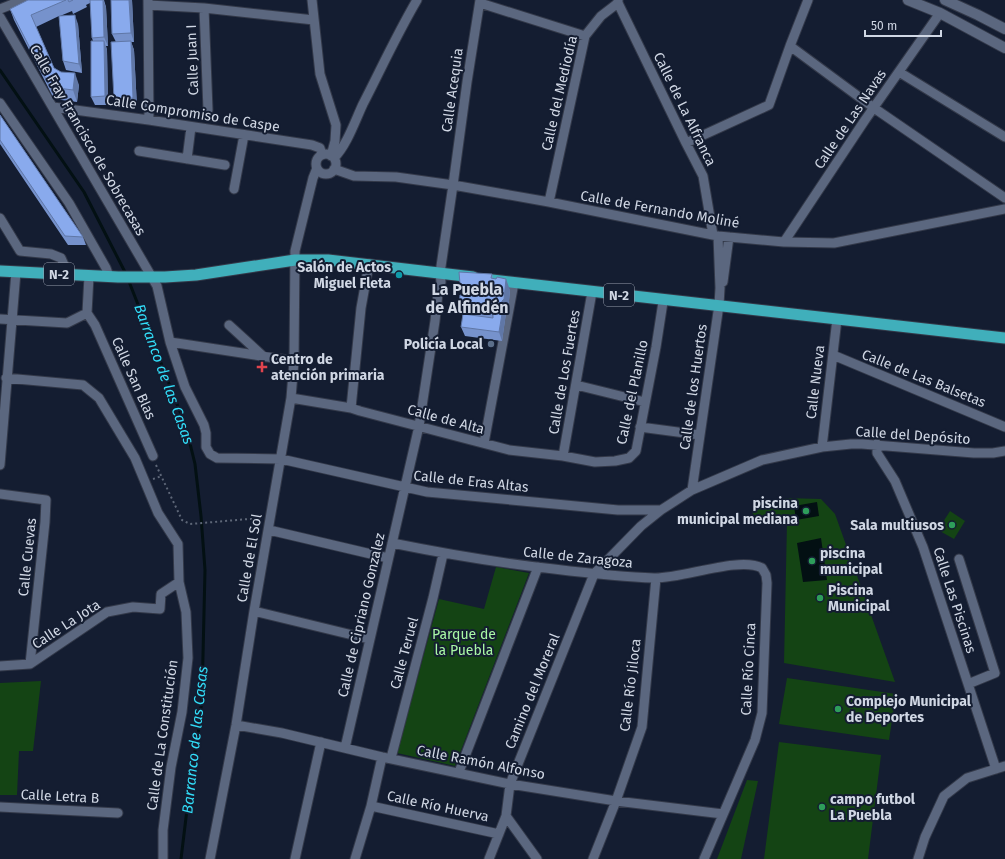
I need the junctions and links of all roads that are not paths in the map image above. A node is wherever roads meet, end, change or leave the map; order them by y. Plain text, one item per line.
1 (23, 0) edge
2 (312, 0) edge
3 (417, 0) edge
4 (808, 0) edge
5 (908, 0) edge
6 (945, 0) edge
7 (618, 1) edge
8 (480, 2) edge
9 (148, 3) edge
10 (204, 8) junction
11 (0, 9) edge
12 (940, 13) junction
13 (0, 17) edge
14 (314, 20) junction
15 (1005, 29) edge
16 (585, 36) junction
17 (790, 46) junction
18 (1005, 48) edge
19 (899, 72) junction
20 (0, 102) edge
21 (53, 107) junction
22 (874, 108) junction
23 (208, 110) dead end
24 (149, 120) junction
25 (336, 125) junction
26 (191, 127) junction
27 (351, 131) junction
28 (244, 135) junction
29 (1005, 137) edge
30 (686, 143) junction
31 (139, 151) dead end
32 (329, 156) junction
33 (187, 159) junction
34 (225, 165) dead end
35 (317, 168) junction
36 (334, 169) junction
37 (453, 185) junction
38 (234, 189) dead end
39 (1005, 198) edge
40 (549, 202) junction
41 (1005, 209) edge
42 (0, 218) edge
43 (715, 235) junction
44 (730, 237) junction
45 (784, 242) junction
46 (296, 260) junction
47 (369, 264) junction
48 (0, 271) edge
49 (16, 272) junction
50 (440, 272) junction
51 (68, 274) junction
52 (89, 276) junction
53 (113, 277) junction
54 (147, 277) junction
55 (514, 283) junction
56 (720, 288) junction
57 (592, 292) junction
58 (667, 300) junction
59 (719, 305) junction
60 (87, 313) junction
61 (0, 319) edge
62 (13, 319) junction
63 (836, 319) junction
64 (229, 325) dead end
65 (1005, 338) edge
66 (170, 342) junction
67 (833, 355) junction
68 (264, 357) junction
69 (294, 361) junction
70 (6, 378) junction
71 (576, 385) junction
72 (291, 398) junction
73 (645, 402) junction
74 (351, 408) junction
75 (419, 426) junction
76 (640, 427) junction
77 (1005, 427) edge
78 (700, 434) junction
79 (484, 444) junction
80 (877, 444) junction
81 (822, 448) junction
82 (1005, 451) edge
83 (210, 454) joint
84 (153, 456) road end
85 (563, 456) junction
86 (281, 459) junction
87 (595, 462) joint
88 (0, 465) edge
89 (404, 488) junction
90 (692, 490) junction
91 (0, 494) edge
92 (631, 509) junction
93 (661, 510) junction
94 (642, 526) junction
95 (269, 530) junction
96 (392, 543) junction
97 (443, 554) junction
98 (388, 558) junction
99 (959, 559) dead end
100 (538, 567) junction
101 (762, 568) joint
102 (594, 574) junction
103 (656, 578) junction
104 (179, 582) junction
105 (254, 611) junction
106 (370, 639) junction
107 (30, 664) junction
108 (0, 666) edge
109 (968, 684) junction
110 (236, 725) junction
111 (321, 742) junction
112 (345, 748) junction
113 (387, 758) junction
114 (1001, 768) edge
115 (459, 772) junction
116 (510, 784) junction
117 (616, 801) junction
118 (371, 806) junction
119 (0, 807) edge
120 (118, 813) dead end
121 (723, 814) junction
122 (506, 816) junction
123 (499, 834) junction
124 (163, 859) edge
125 (210, 859) edge
126 (295, 859) edge
127 (355, 859) edge
128 (489, 859) edge
129 (537, 859) edge
130 (594, 859) edge
131 (704, 859) edge
132 (918, 859) edge

1 - 11 street
2 - 14 street
3 - 27 street
4 - 17 street
5 - 12 street
6 - 15 street
7 - 16 street, Calle del Mediodía
7 - 30 street, Calle de La Alfranca
8 - 16 street
8 - 37 street, Calle Acequia
9 - 10 street
9 - 24 street
10 - 14 street
10 - 23 street, Calle Juan I
12 - 18 street
12 - 19 street, Calle de Las Navas
13 - 21 street, Calle Fray Francisco de Sobrecasas
14 - 25 street
16 - 40 street, Calle del Mediodía
17 - 22 street
17 - 30 street
19 - 22 street, Calle de Las Navas
19 - 29 street
20 - 53 street
21 - 24 street, Calle Compromiso de Caspe
21 - 54 street, Calle Fray Francisco de Sobrecasas
22 - 39 street
22 - 45 street, Calle de Las Navas
24 - 26 street, Calle Compromiso de Caspe
25 - 27 street
25 - 32 street
26 - 28 street, Calle Compromiso de Caspe
26 - 33 street
27 - 32 street
28 - 32 street, Calle Compromiso de Caspe
28 - 38 street
30 - 43 street, Calle de La Alfranca
31 - 33 street
32 - 35 street
32 - 36 street
33 - 34 street
35 - 36 street
35 - 46 street, Calle de El Sol
36 - 37 street, Calle de Fernando Moliné
37 - 40 street, Calle de Fernando Moliné
37 - 50 street, Calle Acequia
40 - 43 street, Calle de Fernando Moliné
41 - 45 street, Calle de Fernando Moliné
42 - 51 street
43 - 44 street, Calle de Fernando Moliné
43 - 56 street, Calle de los Huertos
44 - 45 street, Calle de Fernando Moliné
44 - 56 street, Calle de los Huertos
46 - 47 highway, N-2
46 - 54 highway, N-2
46 - 69 street, Calle de El Sol
47 - 50 highway, N-2
47 - 74 street
48 - 49 highway, N-2
49 - 51 highway, N-2
49 - 62 street
50 - 55 highway, N-2
50 - 75 street, Calle de Cipriano Gonzalez
51 - 52 highway, N-2
52 - 53 highway, N-2
52 - 60 street
53 - 54 highway, N-2
54 - 66 street, Calle Fray Francisco de Sobrecasas
55 - 57 highway, N-2
55 - 79 street
56 - 59 street, Calle de los Huertos
57 - 58 highway, N-2
57 - 71 street, Calle de Los Fuertes
58 - 59 highway, N-2
58 - 73 street, Calle del Planillo
59 - 63 highway, N-2
59 - 78 street, Calle de los Huertos
60 - 62 street
60 - 84 street, Calle San Blas
61 - 62 street
62 - 70 street
63 - 65 highway, N-2
63 - 67 street, Calle Nueva
64 - 68 street
66 - 68 street
66 - 83 street, Calle Fray Francisco de Sobrecasas
67 - 77 street, Calle de Las Balsetas
67 - 81 street, Calle Nueva
68 - 69 street
69 - 72 street, Calle de El Sol
70 - 88 street
70 - 104 street, Calle de La Constitución
71 - 73 street
71 - 85 street, Calle de Los Fuertes
72 - 74 street, Calle de Alta
72 - 86 street, Calle de El Sol
73 - 76 street, Calle del Planillo
74 - 75 street, Calle de Alta
75 - 79 street, Calle de Alta
75 - 89 street, Calle de Cipriano Gonzalez
76 - 78 street
76 - 87 street, Calle del Planillo
78 - 90 street, Calle de los Huertos
79 - 85 street, Calle de Alta
80 - 81 street, Calle del Depósito
80 - 82 street, Calle del Depósito
80 - 109 street, Calle Las Piscinas
81 - 90 street, Calle del Depósito
83 - 86 street, Calle de Eras Altas
85 - 87 street, Calle de Alta
86 - 89 street, Calle de Eras Altas
86 - 95 street, Calle de El Sol
89 - 92 street, Calle de Eras Altas
89 - 96 street, Calle de Cipriano Gonzalez
90 - 93 street, Calle del Depósito
91 - 107 street, Calle Cuevas
92 - 93 street, Calle de Eras Altas
92 - 94 street
93 - 94 street, Calle del Depósito
94 - 102 street, Calle del Depósito
95 - 98 street
95 - 105 street, Calle de El Sol
96 - 97 street, Calle de Zaragoza
96 - 98 street, Calle de Cipriano Gonzalez
97 - 100 street, Calle de Zaragoza
97 - 113 street, Calle Teruel
98 - 106 street, Calle de Cipriano Gonzalez
99 - 109 street
100 - 102 street, Calle de Zaragoza
100 - 115 street
101 - 103 street, Calle de Zaragoza
101 - 121 street, Calle Río Cinca
102 - 103 street, Calle de Zaragoza
102 - 116 street, Camino del Moreral
103 - 117 street, Calle Río Jiloca
104 - 107 street, Calle La Jota
104 - 124 street, Calle de La Constitución
105 - 106 street
105 - 110 street, Calle de El Sol
106 - 112 street, Calle de Cipriano Gonzalez
107 - 108 street, Calle La Jota
109 - 114 street, Calle Las Piscinas
110 - 111 street, Calle Ramón Alfonso
110 - 125 street, Calle de El Sol
111 - 112 street, Calle Ramón Alfonso
111 - 126 street
112 - 113 street, Calle Ramón Alfonso
113 - 115 street, Calle Ramón Alfonso
113 - 118 street, Calle Teruel
114 - 132 street
115 - 116 street, Calle Ramón Alfonso
116 - 117 street, Calle Ramón Alfonso
116 - 122 street, Camino del Moreral
117 - 121 street, Calle Ramón Alfonso
117 - 130 street, Calle Río Jiloca
118 - 123 street, Calle Río Huerva
118 - 127 street, Calle Teruel
119 - 120 street, Calle Letra B
121 - 131 street, Calle Río Cinca
122 - 123 street, Camino del Moreral
122 - 129 street
123 - 128 street, Camino del Moreral

